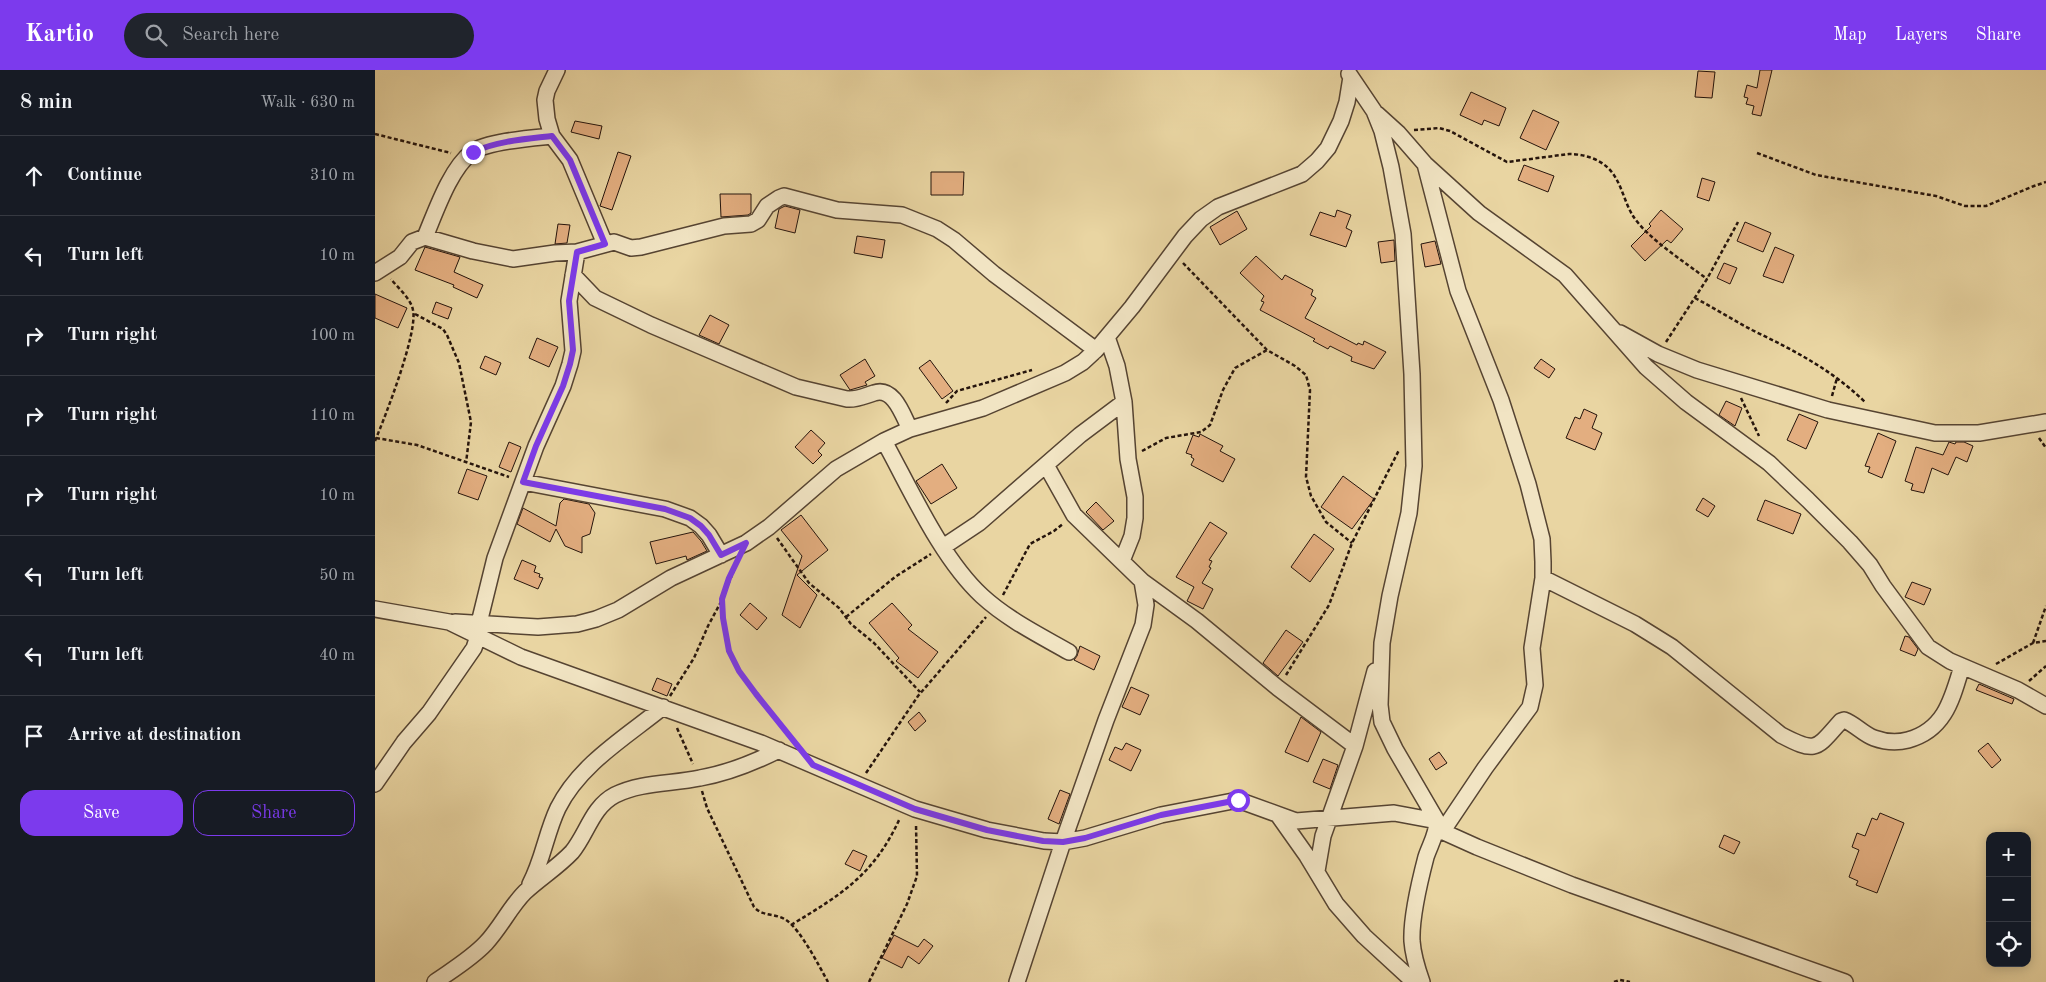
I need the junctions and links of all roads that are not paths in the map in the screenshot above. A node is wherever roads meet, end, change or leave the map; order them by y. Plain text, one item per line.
1 (557, 70) edge
2 (1349, 74) edge
3 (1374, 111) junction
4 (552, 136) junction
5 (1425, 164) junction
6 (425, 237) junction
7 (605, 244) junction
8 (577, 252) junction
9 (379, 271) edge
10 (573, 275) junction
11 (1611, 328) junction
12 (1107, 337) junction
13 (1096, 350) junction
14 (1124, 402) junction
15 (2046, 422) edge
16 (910, 429) junction
17 (884, 441) junction
18 (1046, 465) junction
19 (523, 482) junction
20 (943, 547) junction
21 (721, 555) junction
22 (1122, 561) junction
23 (1543, 578) junction
24 (1142, 581) junction
25 (375, 609) edge
26 (479, 630) junction
27 (1382, 643) junction
28 (1069, 652) dead end
29 (1962, 666) junction
30 (2046, 706) edge
31 (666, 708) junction
32 (1355, 746) junction
33 (779, 750) junction
34 (375, 784) edge
35 (1278, 815) junction
36 (1329, 818) junction
37 (1439, 827) junction
38 (1063, 842) junction
39 (1317, 871) junction
40 (525, 892) junction
41 (435, 982) edge
42 (1017, 982) edge
43 (1414, 982) edge
44 (1422, 982) edge
45 (1845, 982) edge

1 - 4 street
2 - 3 street
2 - 12 street
3 - 5 street
3 - 27 street
4 - 6 street
4 - 7 street
5 - 11 street
5 - 23 street
6 - 8 street
6 - 9 street
7 - 8 street
7 - 13 street
8 - 10 street
10 - 16 street
10 - 19 street
11 - 15 street
11 - 29 street
12 - 13 street
12 - 14 street
13 - 16 street
14 - 18 street
14 - 22 street
16 - 17 street
17 - 20 street
17 - 21 street
18 - 20 street
18 - 22 street
19 - 21 street
19 - 26 street
20 - 28 street
21 - 26 street
22 - 24 street
23 - 29 street
23 - 37 street
24 - 32 street
24 - 38 street
25 - 26 street
26 - 31 street
26 - 34 street
27 - 32 street
27 - 37 street
29 - 30 street
31 - 33 street
31 - 40 street
32 - 36 street
33 - 38 street
33 - 40 street
35 - 36 street
35 - 38 street
35 - 39 street
36 - 37 street
36 - 39 street
37 - 44 street
37 - 45 street
38 - 42 street
39 - 43 street
40 - 41 street

